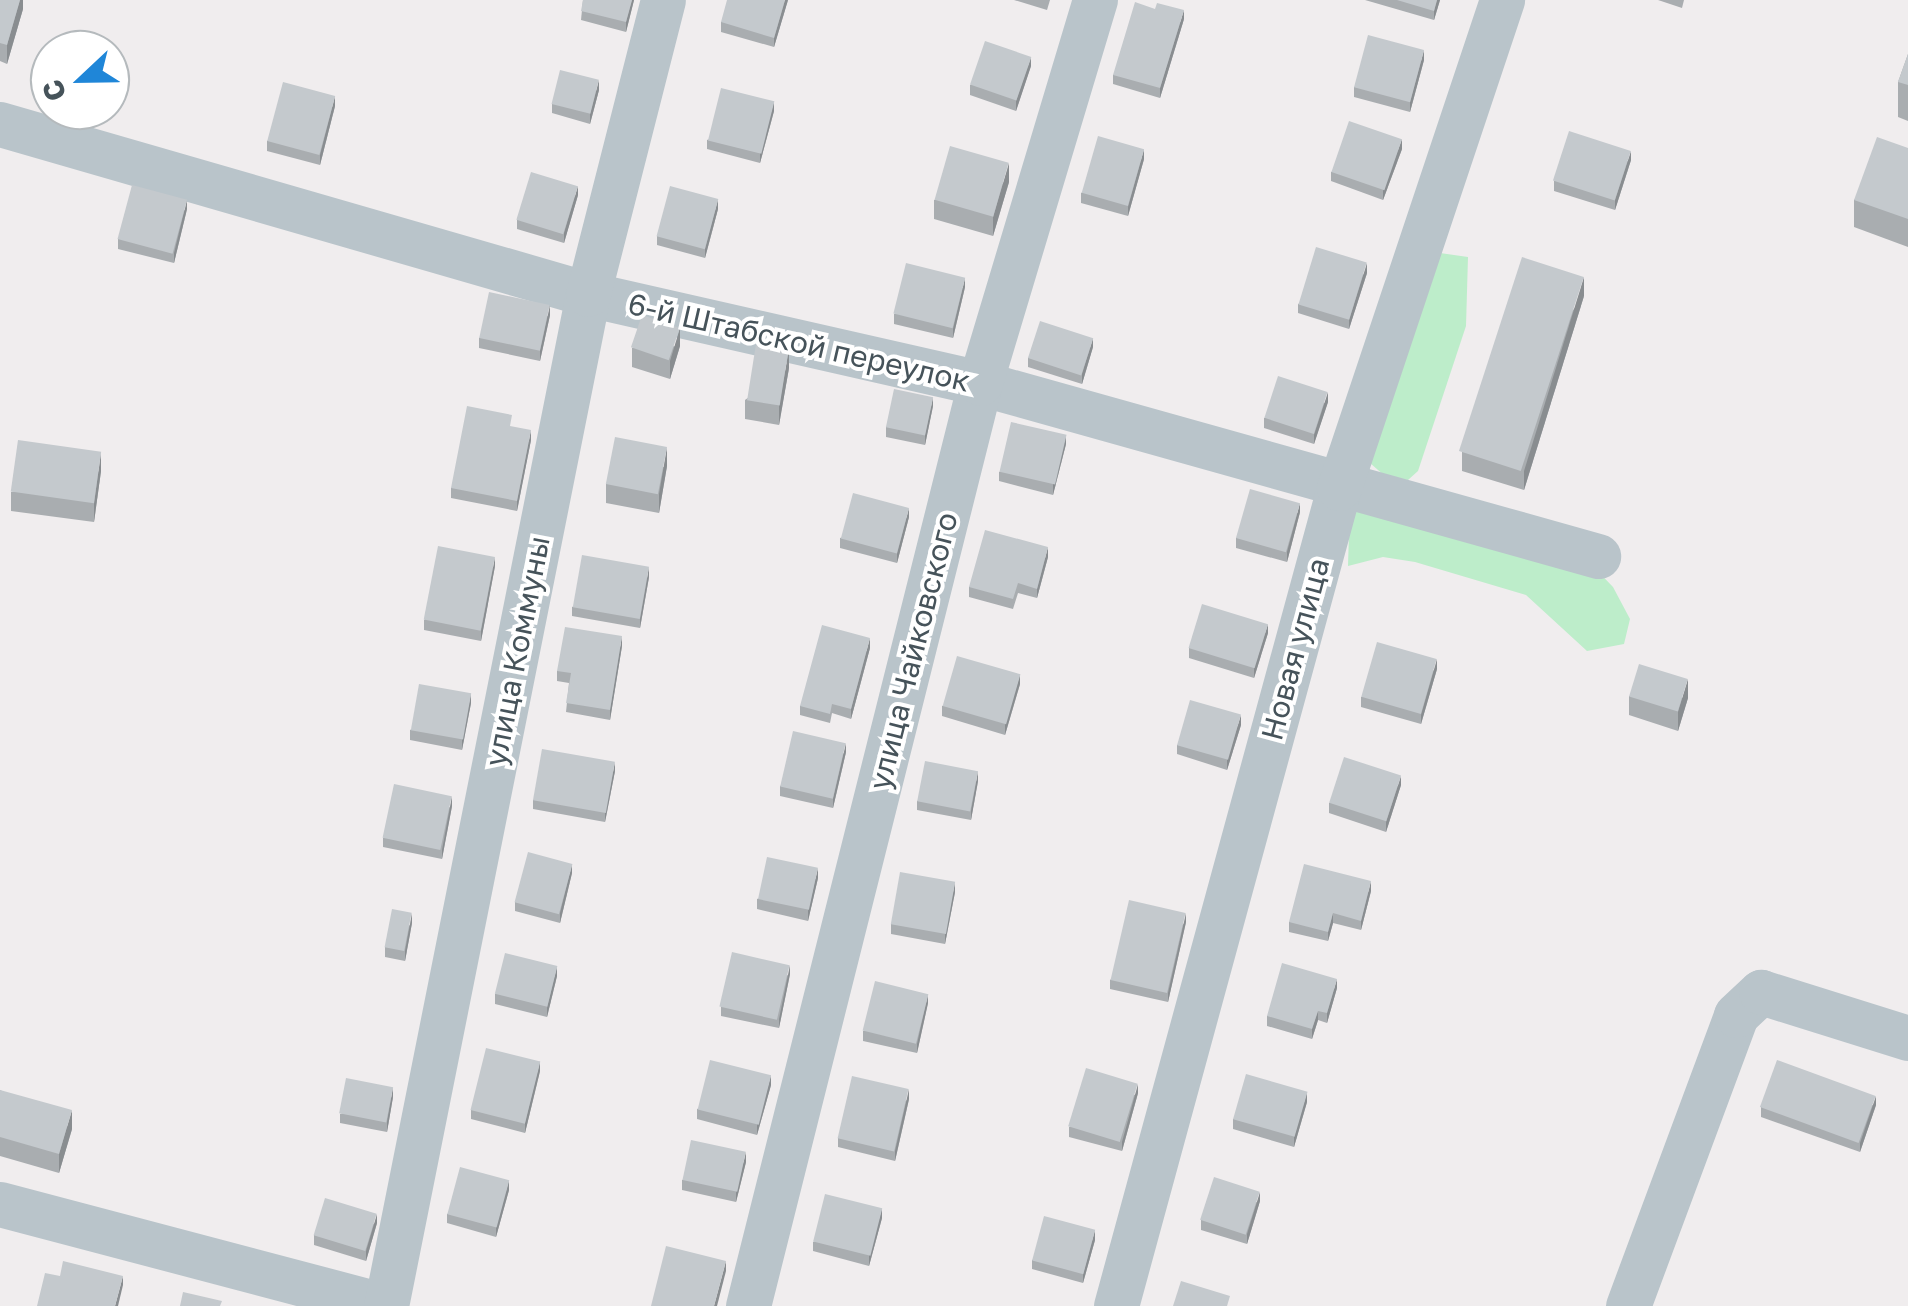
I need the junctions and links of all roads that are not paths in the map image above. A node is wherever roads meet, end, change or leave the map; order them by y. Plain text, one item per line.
1 (663, 0) edge
2 (1095, 0) edge
3 (1502, 0) edge
4 (0, 124) edge
5 (588, 294) junction
6 (980, 383) junction
7 (1339, 488) junction
8 (1598, 556) dead end
9 (1908, 1038) edge
10 (0, 1204) edge
11 (385, 1306) edge
12 (748, 1306) edge
13 (1116, 1306) edge
14 (1628, 1306) edge

1 - 5 street, улица Коммуны
2 - 6 street, улица Чайковского
3 - 7 street, Новая улица
4 - 5 street, 6-й Штабской переулок
5 - 6 street, 6-й Штабской переулок
5 - 11 street, улица Коммуны
6 - 7 street, 6-й Штабской переулок
6 - 12 street, улица Чайковского
7 - 8 street, 6-й Штабской переулок
7 - 13 street, Новая улица
9 - 14 street
10 - 11 street

